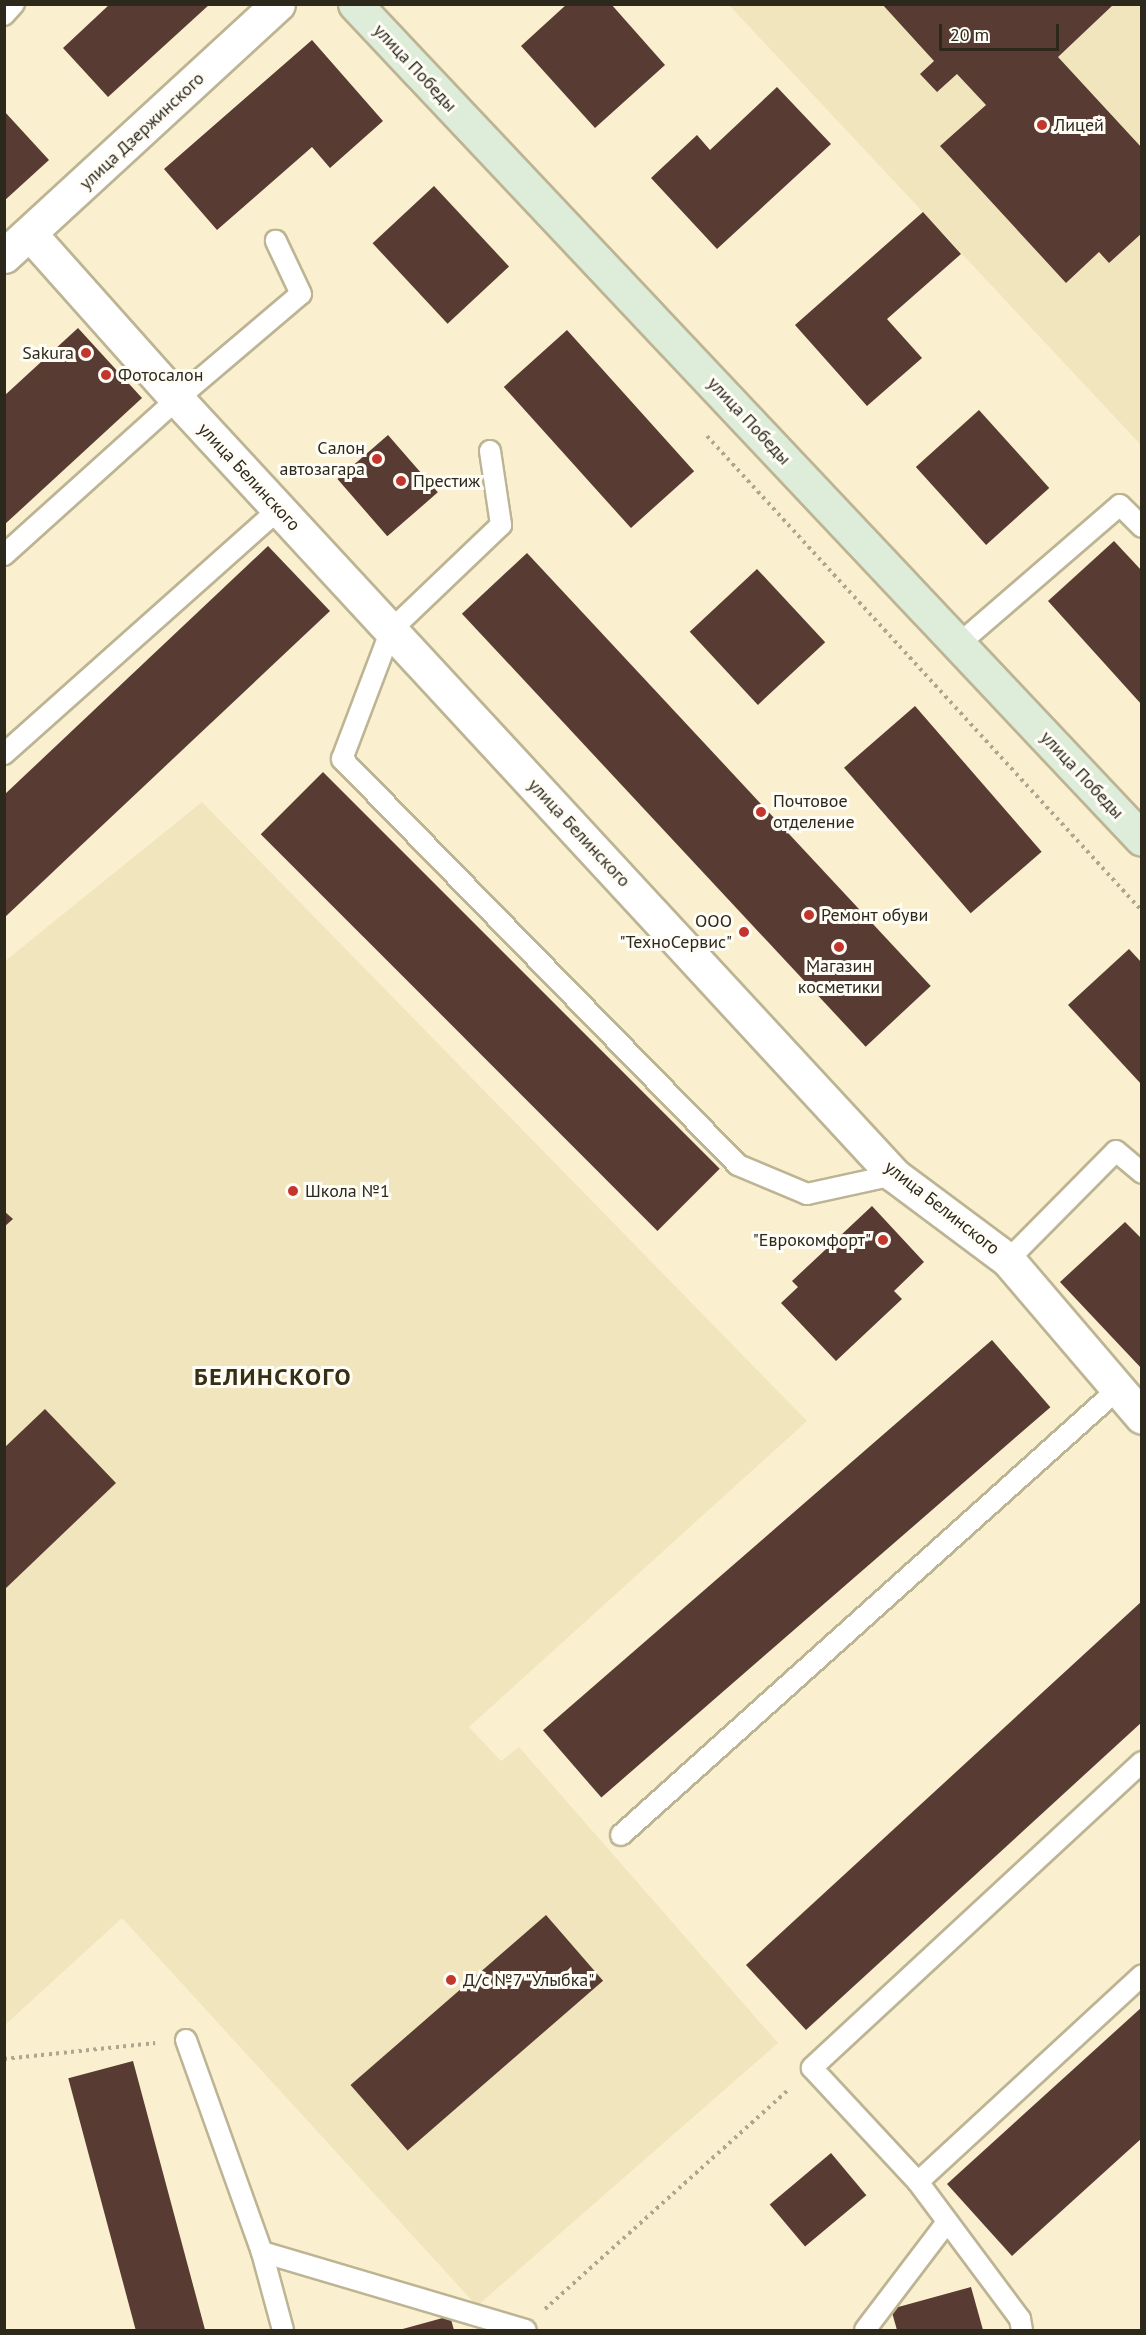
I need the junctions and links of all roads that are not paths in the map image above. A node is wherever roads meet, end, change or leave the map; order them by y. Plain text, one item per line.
1 (14, 4) edge
2 (278, 4) edge
3 (355, 4) edge
4 (4, 15) edge
5 (30, 234) junction
6 (276, 241) dead end
7 (4, 256) edge
8 (177, 399) junction
9 (490, 451) dead end
10 (279, 509) junction
11 (1142, 527) edge
12 (4, 555) edge
13 (391, 630) junction
14 (960, 643) junction
15 (4, 754) edge
16 (1142, 839) edge
17 (1142, 1173) edge
18 (894, 1175) junction
19 (1008, 1260) junction
20 (1117, 1390) junction
21 (1142, 1417) edge
22 (1142, 1762) edge
23 (621, 1834) dead end
24 (1142, 1975) edge
25 (186, 2040) road end
26 (918, 2182) junction
27 (947, 2222) junction
28 (262, 2252) junction
29 (524, 2330) edge
30 (283, 2331) edge
31 (865, 2331) edge
32 (1022, 2331) edge

1 - 4 lane
2 - 5 street, улица Дзержинского
3 - 14 street, улица Победы
5 - 7 street, улица Дзержинского
5 - 8 street, улица Белинского
6 - 8 lane
8 - 10 street, улица Белинского
8 - 12 lane
9 - 13 lane
10 - 13 street, улица Белинского
10 - 15 lane
11 - 14 lane
13 - 18 street, улица Белинского
13 - 18 lane
14 - 16 street, улица Победы
17 - 19 lane
18 - 19 street, улица Белинского
19 - 20 street, улица Белинского
20 - 21 street, улица Белинского
20 - 23 lane
22 - 26 lane
24 - 26 lane
25 - 28 lane
26 - 27 lane
27 - 31 lane
27 - 32 lane
28 - 29 lane
28 - 30 lane

